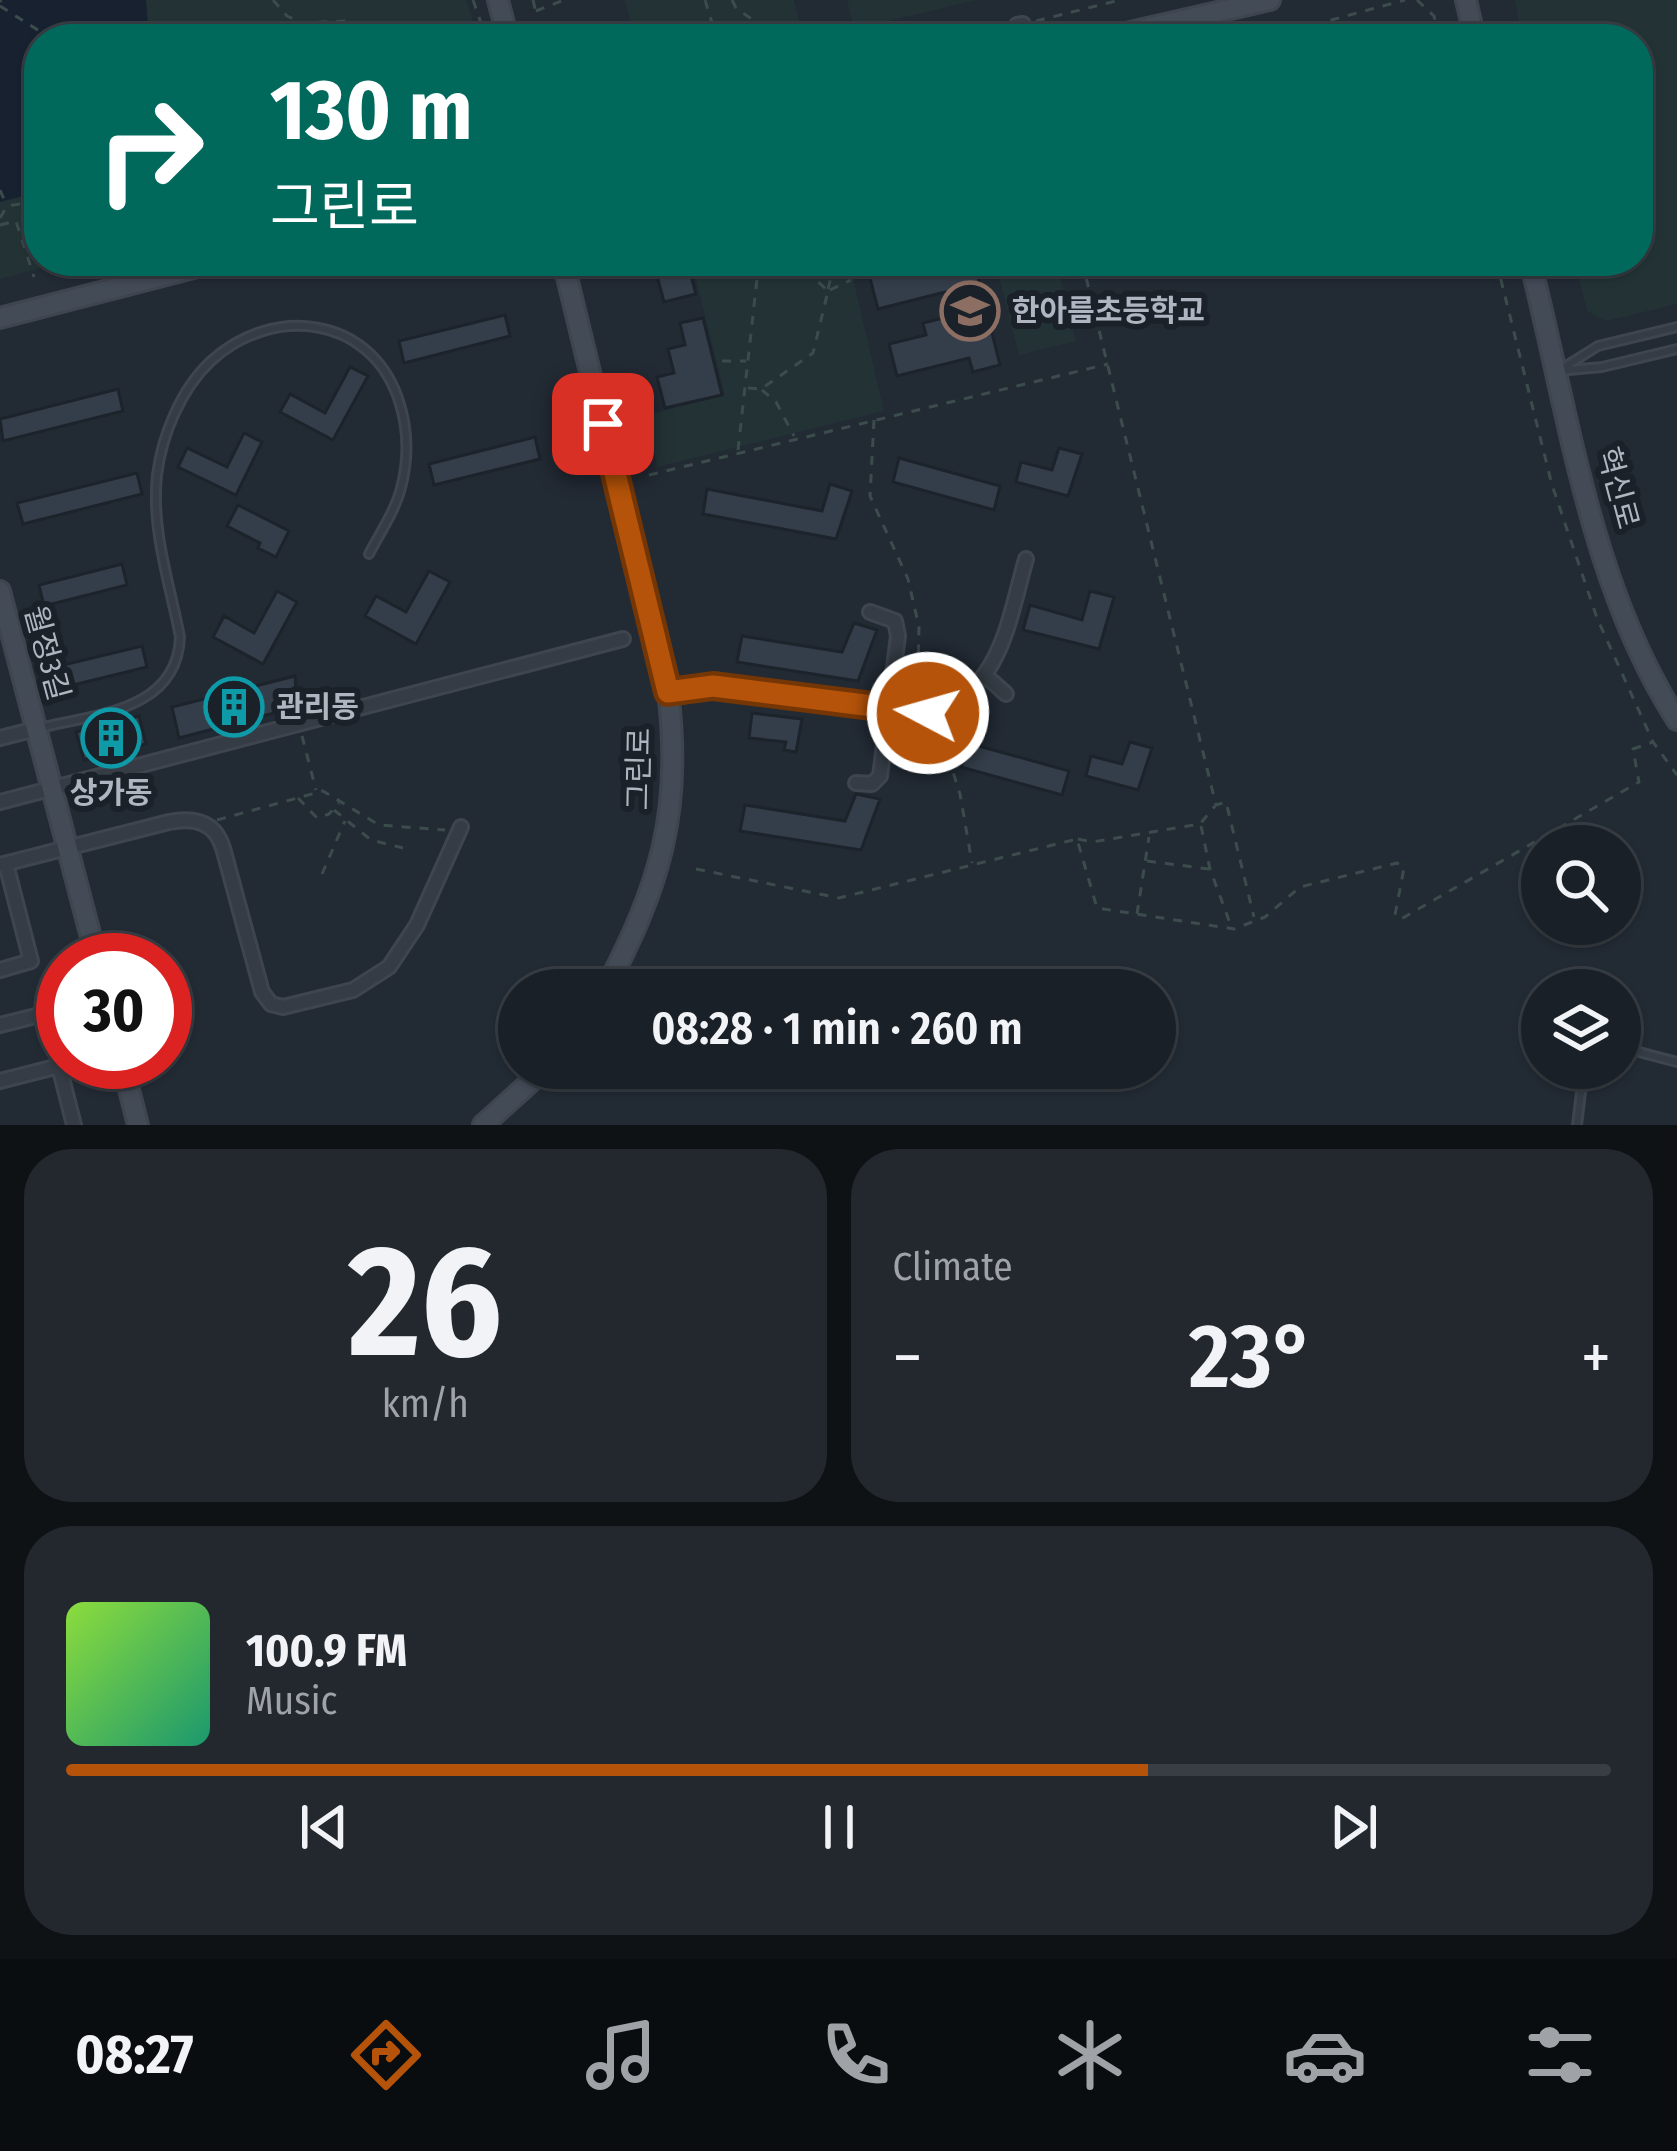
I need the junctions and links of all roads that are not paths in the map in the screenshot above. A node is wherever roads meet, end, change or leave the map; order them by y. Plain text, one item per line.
1 (1270, 0) edge
2 (1165, 24) edge
3 (162, 276) edge
4 (567, 276) edge
5 (1534, 276) edge
6 (0, 318) edge
7 (1677, 327) edge
8 (1677, 349) edge
9 (1558, 370) junction
10 (369, 554) dead end
11 (1026, 559) dead end
12 (0, 591) edge
13 (870, 612) dead end
14 (623, 639) dead end
15 (986, 676) junction
16 (668, 692) junction
17 (1006, 694) dead end
18 (889, 709) junction
19 (1677, 719) edge
20 (36, 729) junction
21 (0, 738) edge
22 (856, 783) dead end
23 (52, 789) junction
24 (0, 802) edge
25 (460, 830) road end
26 (68, 848) junction
27 (3, 864) edge
28 (90, 933) edge
29 (614, 969) edge
30 (0, 970) edge
31 (36, 1016) edge
32 (0, 1025) edge
33 (1641, 1053) edge
34 (1677, 1062) edge
35 (0, 1081) edge
36 (129, 1089) edge
37 (523, 1089) edge
38 (1581, 1089) edge
39 (74, 1125) edge
40 (138, 1125) edge
41 (483, 1125) edge
42 (1577, 1125) edge

1 - 2 street
3 - 6 street
4 - 16 street, 그린로
5 - 9 street, 혁신로
7 - 9 lane
8 - 9 lane
9 - 19 street, 혁신로
10 - 20 lane
11 - 15 street
12 - 20 street, 월정3길
13 - 18 street
14 - 23 street
15 - 17 street
15 - 18 street
16 - 18 street
16 - 29 street, 그린로
18 - 22 street
20 - 21 street, 월정3길
20 - 23 street, 월정3길
23 - 24 street
23 - 26 street, 월정3길
25 - 26 street
26 - 27 street
26 - 28 street, 월정3길
27 - 30 street
31 - 32 street
33 - 34 lane
35 - 39 street
36 - 40 street
37 - 41 street
38 - 42 lane

